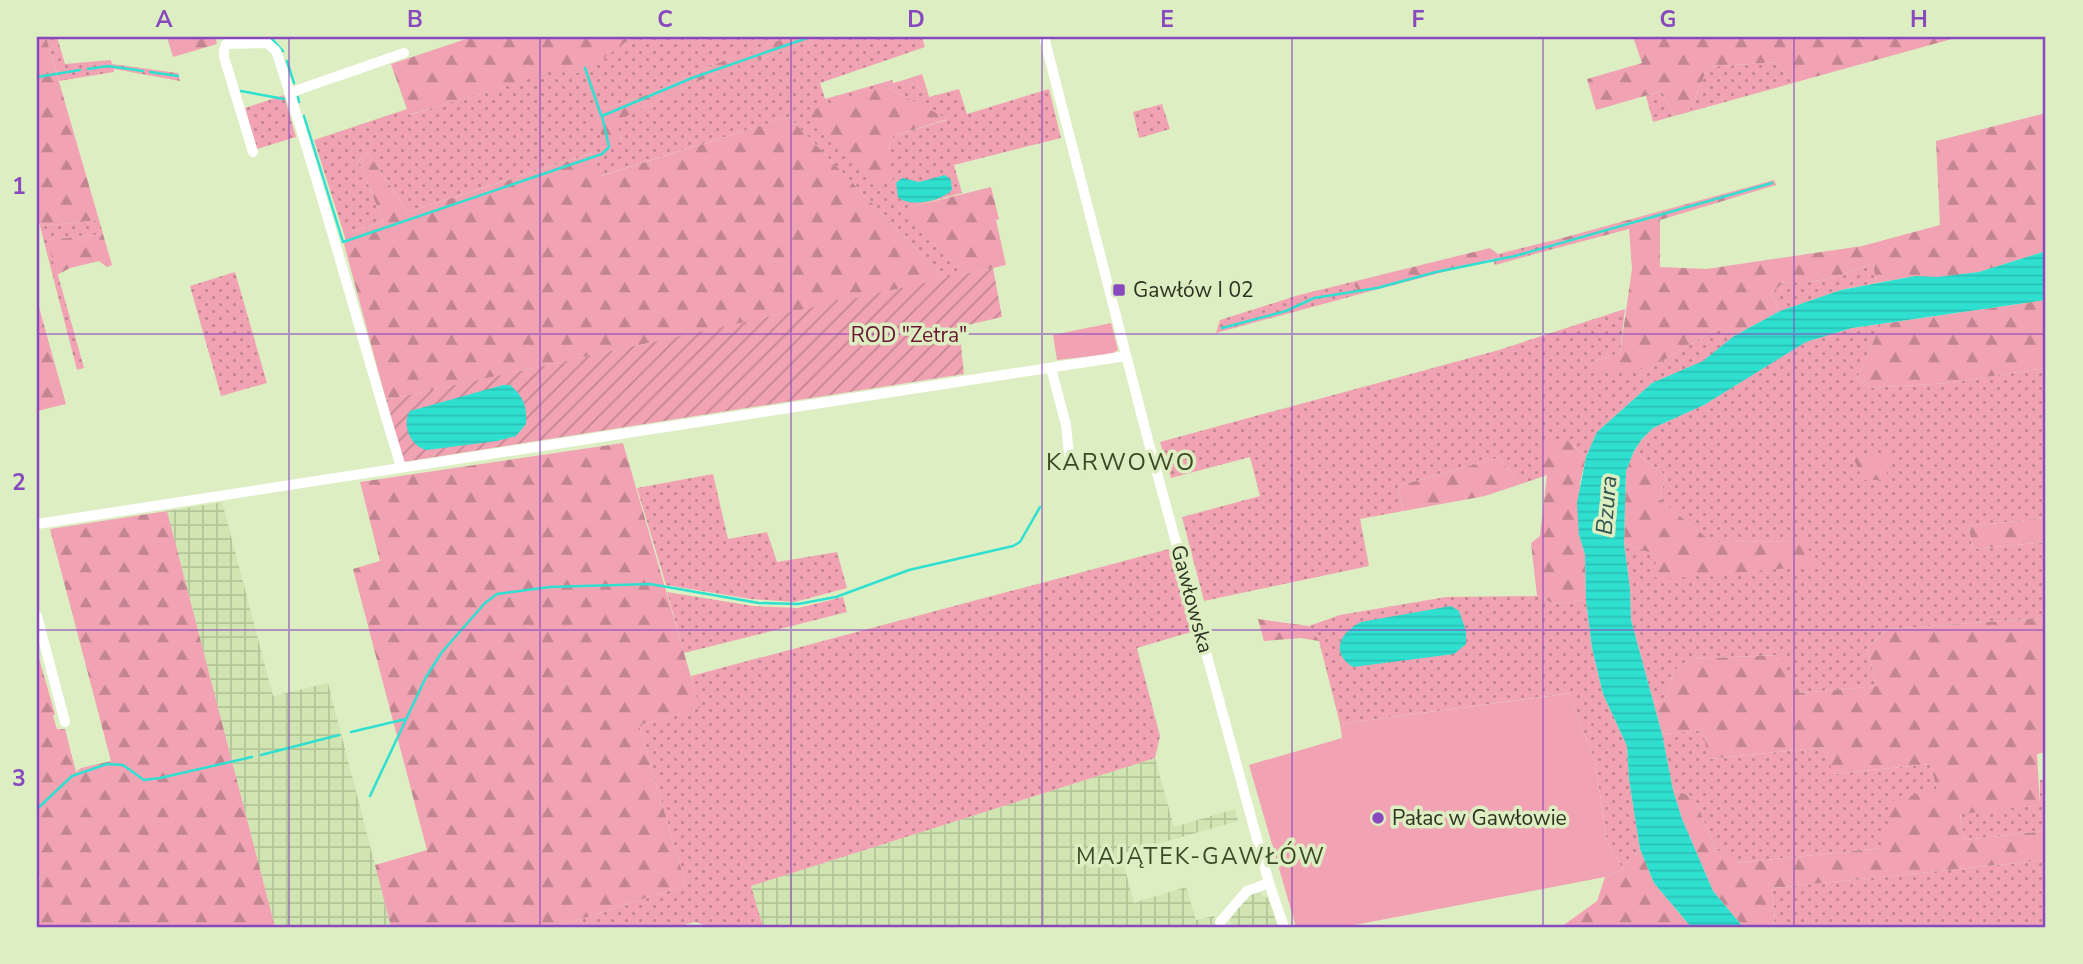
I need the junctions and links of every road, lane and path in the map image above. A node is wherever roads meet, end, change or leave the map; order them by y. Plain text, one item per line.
1 (1044, 37) edge
2 (224, 40) edge
3 (404, 53) dead end
4 (289, 93) junction
5 (253, 152) dead end
6 (1126, 356) junction
7 (1051, 368) junction
8 (1070, 464) dead end
9 (401, 467) junction
10 (37, 524) edge
11 (37, 616) edge
12 (65, 722) dead end
13 (1269, 883) junction
14 (1220, 922) dead end
15 (1284, 927) edge

1 - 6 street, Gawłowska
2 - 4 street
2 - 5 street
3 - 4 street
4 - 9 street
6 - 7 street
6 - 13 street, Gawłowska
7 - 8 street
7 - 9 street
9 - 10 street
11 - 12 street
13 - 14 street
13 - 15 street, Gawłowska

